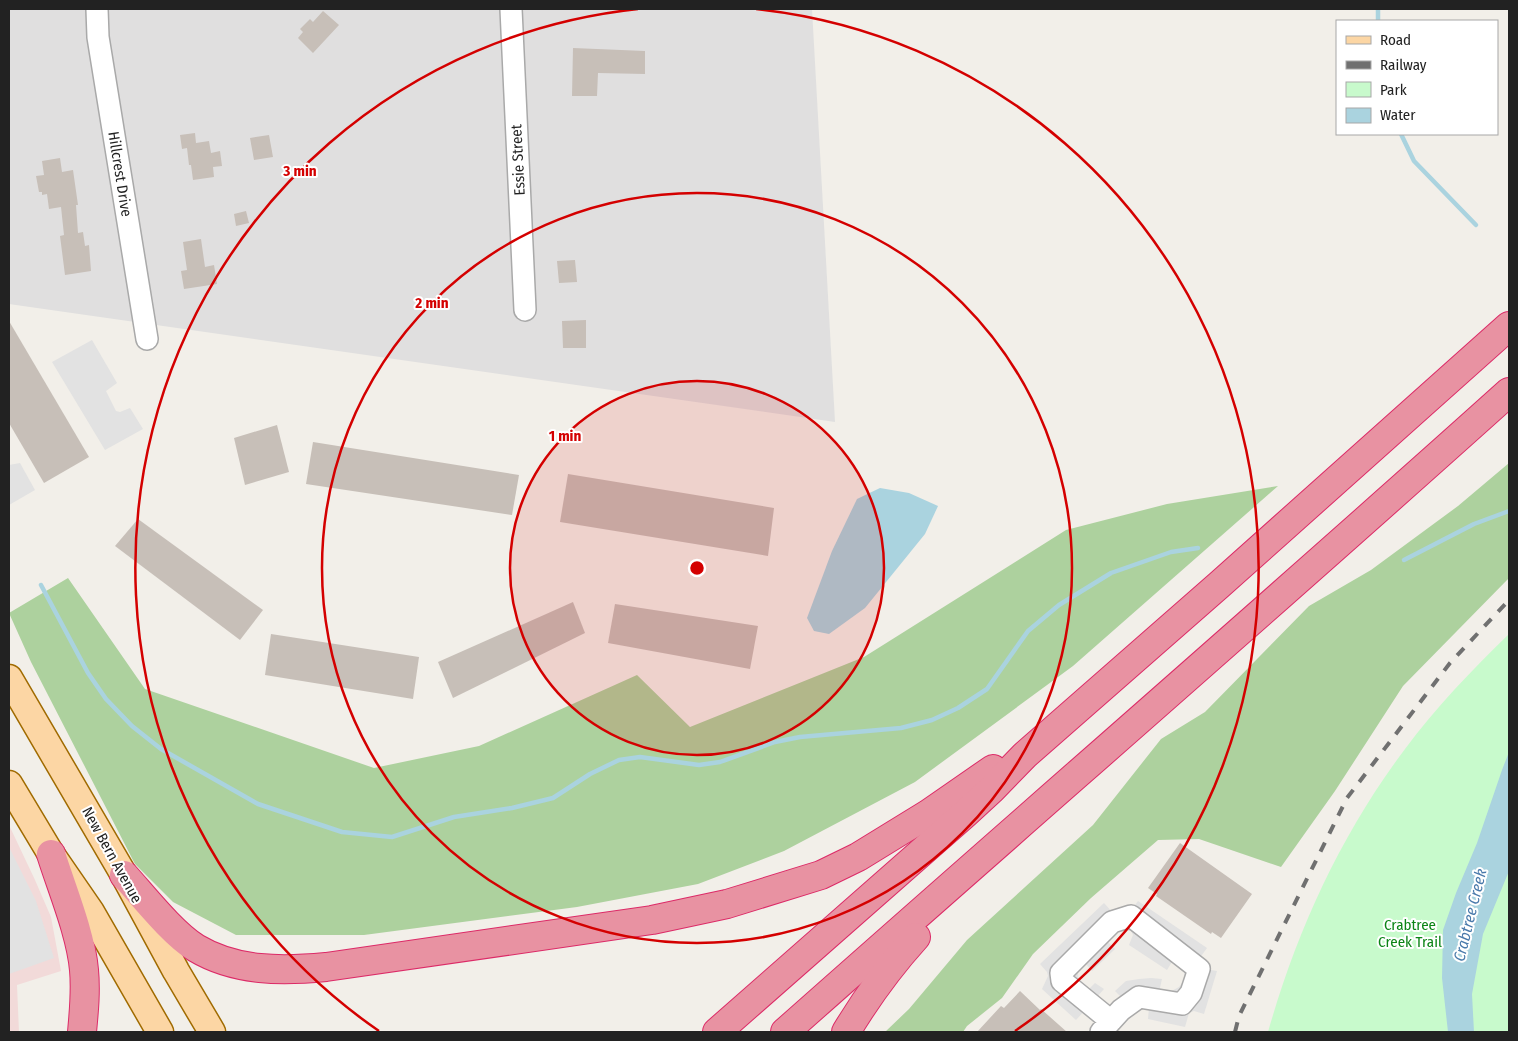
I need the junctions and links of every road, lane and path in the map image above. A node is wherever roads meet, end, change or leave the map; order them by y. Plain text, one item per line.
1 (97, 9) edge
2 (512, 9) edge
3 (525, 310) dead end
4 (1509, 326) edge
5 (147, 339) dead end
6 (1509, 392) edge
7 (9, 678) edge
8 (1068, 717) junction
9 (9, 784) edge
10 (1036, 811) junction
11 (51, 854) junction
12 (124, 875) junction
13 (1106, 1027) edge
14 (82, 1032) edge
15 (160, 1032) edge
16 (212, 1032) edge
17 (717, 1032) edge
18 (785, 1032) edge
19 (846, 1032) edge

1 - 5 street, Hillcrest Drive
2 - 3 street, Essie Street
4 - 8 highway
6 - 10 highway
7 - 12 main road, New Bern Avenue
8 - 12 highway
8 - 17 highway
9 - 11 main road
10 - 18 highway
10 - 19 highway
11 - 14 highway
11 - 15 main road
12 - 16 main road, New Bern Avenue
13 - 13 street

